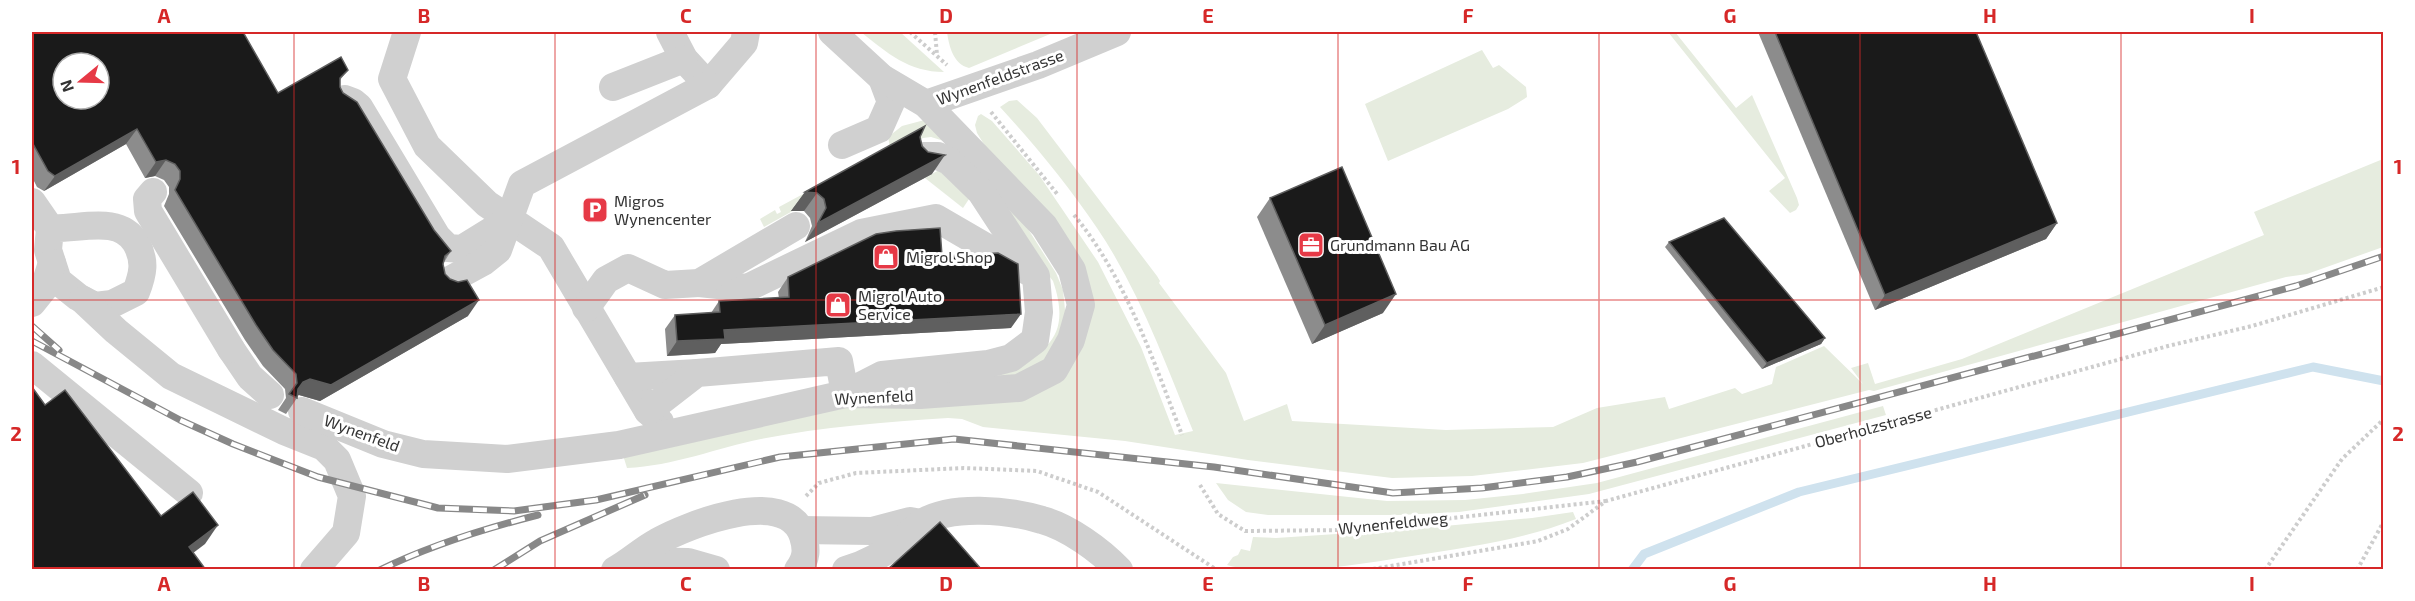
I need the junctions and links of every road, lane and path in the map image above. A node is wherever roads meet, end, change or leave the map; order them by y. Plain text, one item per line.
1 (407, 32) edge
2 (670, 32) edge
3 (832, 32) edge
4 (910, 32) edge
5 (935, 32) edge
6 (1118, 32) edge
7 (745, 37) edge
8 (937, 56) junction
9 (684, 58) junction
10 (882, 78) junction
11 (708, 85) junction
12 (614, 87) dead end
13 (972, 89) junction
14 (345, 99) edge
15 (926, 104) junction
16 (842, 145) dead end
17 (923, 156) edge
18 (32, 202) edge
19 (511, 219) junction
20 (796, 226) dead end
21 (50, 228) junction
22 (123, 228) junction
23 (52, 263) junction
24 (1036, 276) junction
25 (448, 281) edge
26 (699, 283) junction
27 (2384, 287) edge
28 (83, 300) junction
29 (32, 303) edge
30 (586, 308) junction
31 (32, 365) edge
32 (697, 373) junction
33 (628, 377) junction
34 (845, 394) junction
35 (270, 396) dead end
36 (302, 411) dead end
37 (648, 411) junction
38 (2384, 419) edge
39 (673, 434) junction
40 (1200, 485) dead end
41 (189, 493) edge
42 (1606, 501) junction
43 (2384, 521) edge
44 (921, 524) junction
45 (801, 530) junction
46 (623, 565) edge
47 (314, 570) edge
48 (716, 570) edge
49 (798, 570) edge
50 (846, 570) edge
51 (1119, 570) edge
52 (1367, 570) edge
53 (2265, 570) edge
54 (2356, 570) edge

1 - 19 street
2 - 9 street
3 - 10 street, Wynenfeldstrasse
4 - 8 path
5 - 8 path
6 - 13 street, Wynenfeldstrasse
7 - 11 street
8 - 13 path
9 - 11 street
9 - 12 street
10 - 15 street, Wynenfeldstrasse
10 - 16 street
11 - 19 street
13 - 15 street, Wynenfeldstrasse
14 - 19 street
15 - 34 street, Wynenfeld
17 - 24 street
18 - 21 street
19 - 25 street
19 - 30 street
20 - 26 street
21 - 22 street
21 - 23 street
22 - 28 street
22 - 35 street, bridge
23 - 28 street
23 - 29 street
24 - 26 street
24 - 34 street
26 - 30 street
27 - 42 path, Oberholzstrasse
28 - 47 street
30 - 33 street
31 - 41 street
32 - 33 street
32 - 34 street
32 - 37 street
33 - 37 street
34 - 39 street, Wynenfeld
36 - 39 street, Wynenfeld
37 - 39 street
38 - 53 path
40 - 42 path, Wynenfeldweg
42 - 52 path, Oberholzstrasse
43 - 54 path
44 - 45 street
44 - 50 street
44 - 51 street
45 - 46 street
45 - 49 street
46 - 48 street

